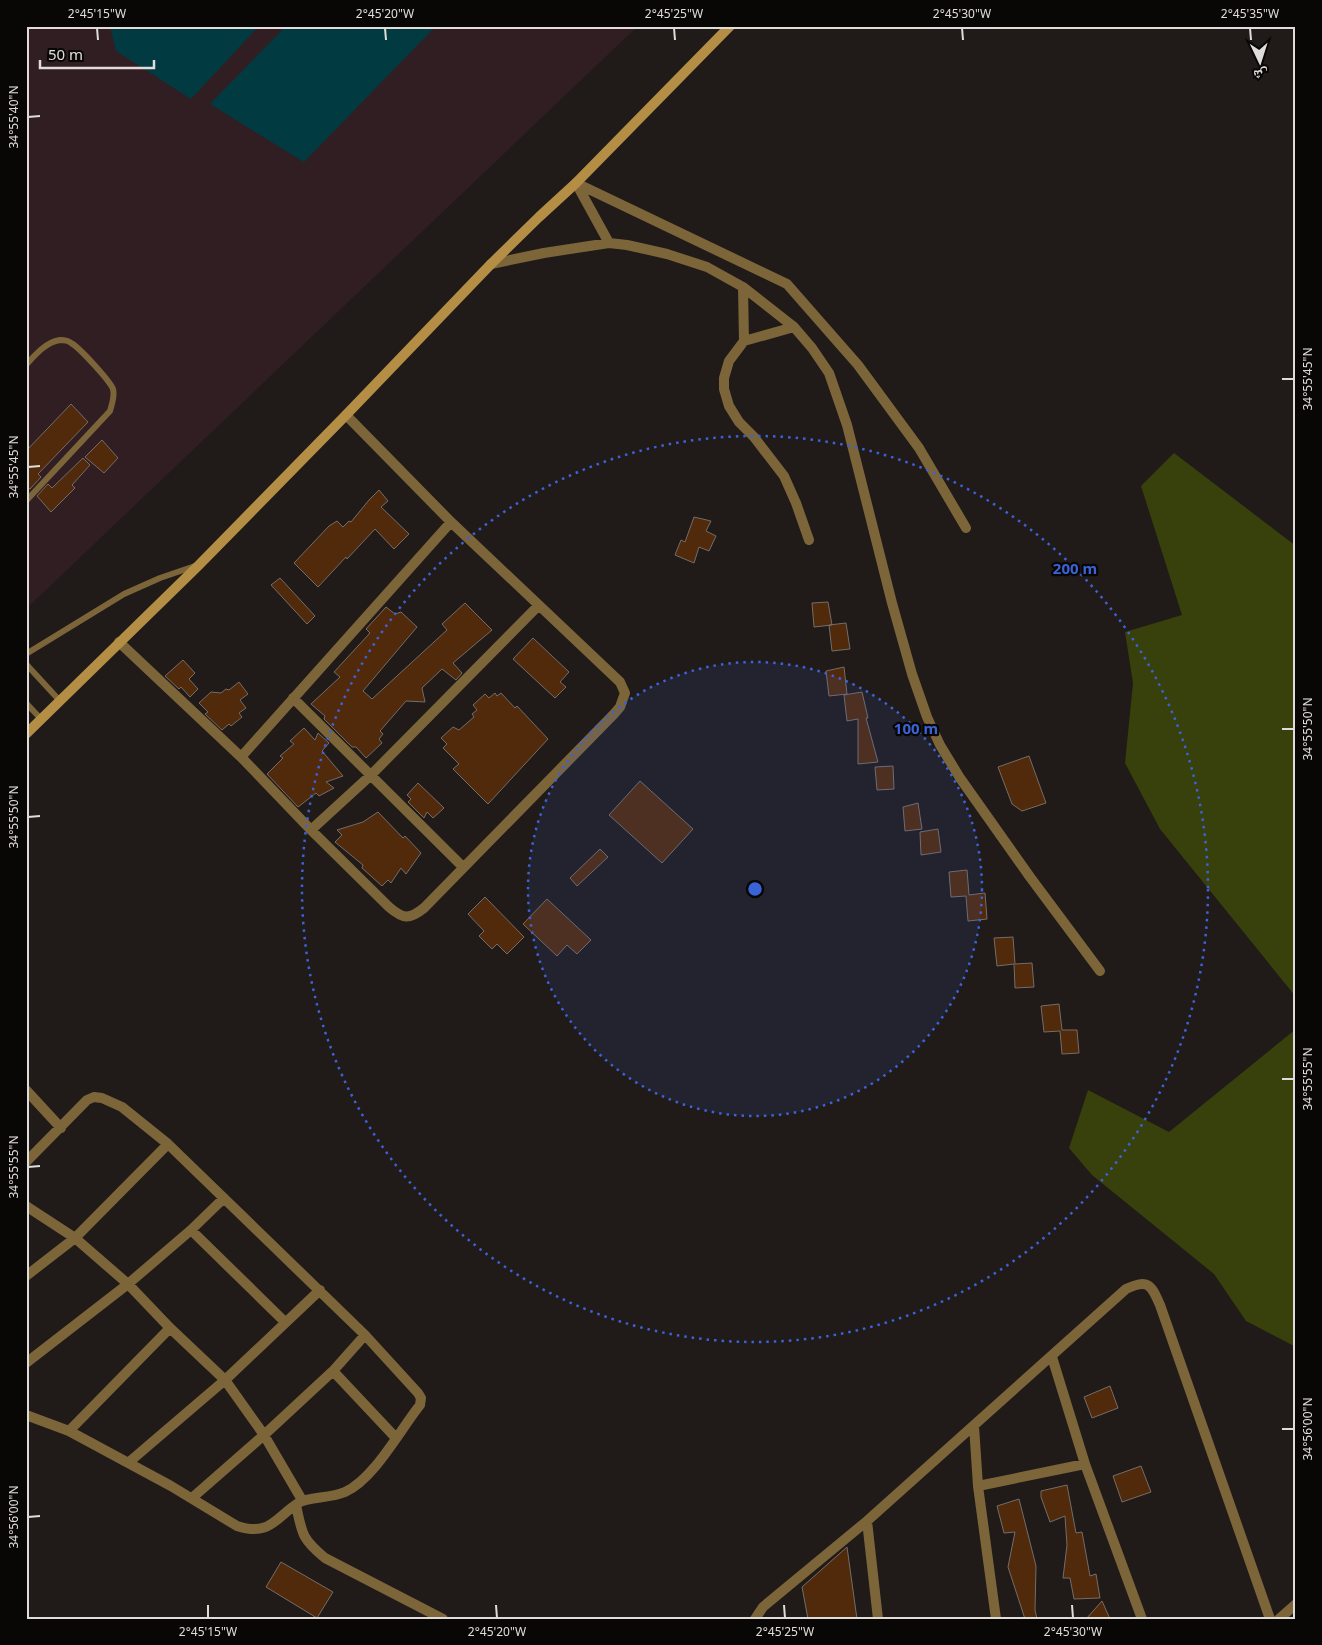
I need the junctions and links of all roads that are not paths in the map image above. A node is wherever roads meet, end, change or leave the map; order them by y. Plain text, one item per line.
1 (730, 26) edge
2 (576, 183) junction
3 (609, 243) junction
4 (491, 264) junction
5 (743, 287) junction
6 (794, 328) junction
7 (744, 341) junction
8 (26, 365) edge
9 (346, 415) junction
10 (26, 501) edge
11 (451, 522) junction
12 (966, 528) dead end
13 (809, 540) dead end
14 (198, 565) junction
15 (538, 606) junction
16 (119, 642) junction
17 (26, 654) edge
18 (26, 664) edge
19 (293, 698) junction
20 (60, 701) junction
21 (26, 703) edge
22 (41, 719) junction
23 (26, 734) edge
24 (241, 757) junction
25 (370, 775) junction
26 (311, 830) junction
27 (463, 867) junction
28 (1100, 971) dead end
29 (26, 1090) edge
30 (61, 1128) junction
31 (168, 1144) junction
32 (26, 1162) edge
33 (224, 1198) junction
34 (26, 1206) edge
35 (191, 1230) junction
36 (75, 1238) junction
37 (26, 1276) edge
38 (128, 1284) junction
39 (320, 1290) junction
40 (284, 1322) junction
41 (170, 1328) junction
42 (365, 1335) junction
43 (1052, 1357) junction
44 (27, 1360) edge
45 (333, 1371) junction
46 (225, 1380) junction
47 (26, 1415) edge
48 (974, 1426) junction
49 (70, 1431) junction
50 (264, 1435) junction
51 (396, 1438) junction
52 (128, 1463) junction
53 (1085, 1464) junction
54 (978, 1486) junction
55 (192, 1498) junction
56 (299, 1503) junction
57 (867, 1520) junction
58 (1296, 1604) edge
59 (443, 1619) edge
60 (755, 1619) edge
61 (878, 1619) edge
62 (996, 1619) edge
63 (1142, 1619) edge
64 (1270, 1619) edge
65 (1279, 1619) edge

1 - 2 street
2 - 3 street
2 - 4 street
2 - 12 street
3 - 4 street
3 - 5 street
4 - 9 street
5 - 6 street
5 - 7 street
6 - 7 street
6 - 28 street
7 - 13 street
8 - 10 lane
9 - 11 street
9 - 14 street
11 - 15 street
11 - 19 street
14 - 16 street
14 - 17 lane
15 - 25 street
15 - 27 street
16 - 20 street
16 - 24 street
18 - 20 lane
19 - 24 street
19 - 25 street
20 - 22 street
21 - 22 lane
22 - 23 street
24 - 26 street
25 - 26 street
25 - 27 street
26 - 27 street
29 - 30 street
30 - 31 street
30 - 32 street
31 - 33 street
31 - 36 street
33 - 35 street
33 - 39 street
34 - 36 street
35 - 38 street
35 - 40 street
36 - 37 street
36 - 38 street
38 - 41 street
38 - 44 street
39 - 40 street
39 - 42 street
40 - 46 street
41 - 46 street
41 - 49 street
42 - 45 street
42 - 51 street
43 - 48 street
43 - 53 street
43 - 64 street
45 - 50 street
45 - 51 street
46 - 50 street
46 - 52 street
47 - 49 street
48 - 54 street
48 - 57 street
49 - 52 street
50 - 55 street
50 - 56 street
51 - 56 street
52 - 55 street
53 - 54 street
53 - 63 street
54 - 62 street
55 - 56 street
56 - 59 street
57 - 60 street
57 - 61 street
58 - 65 street

